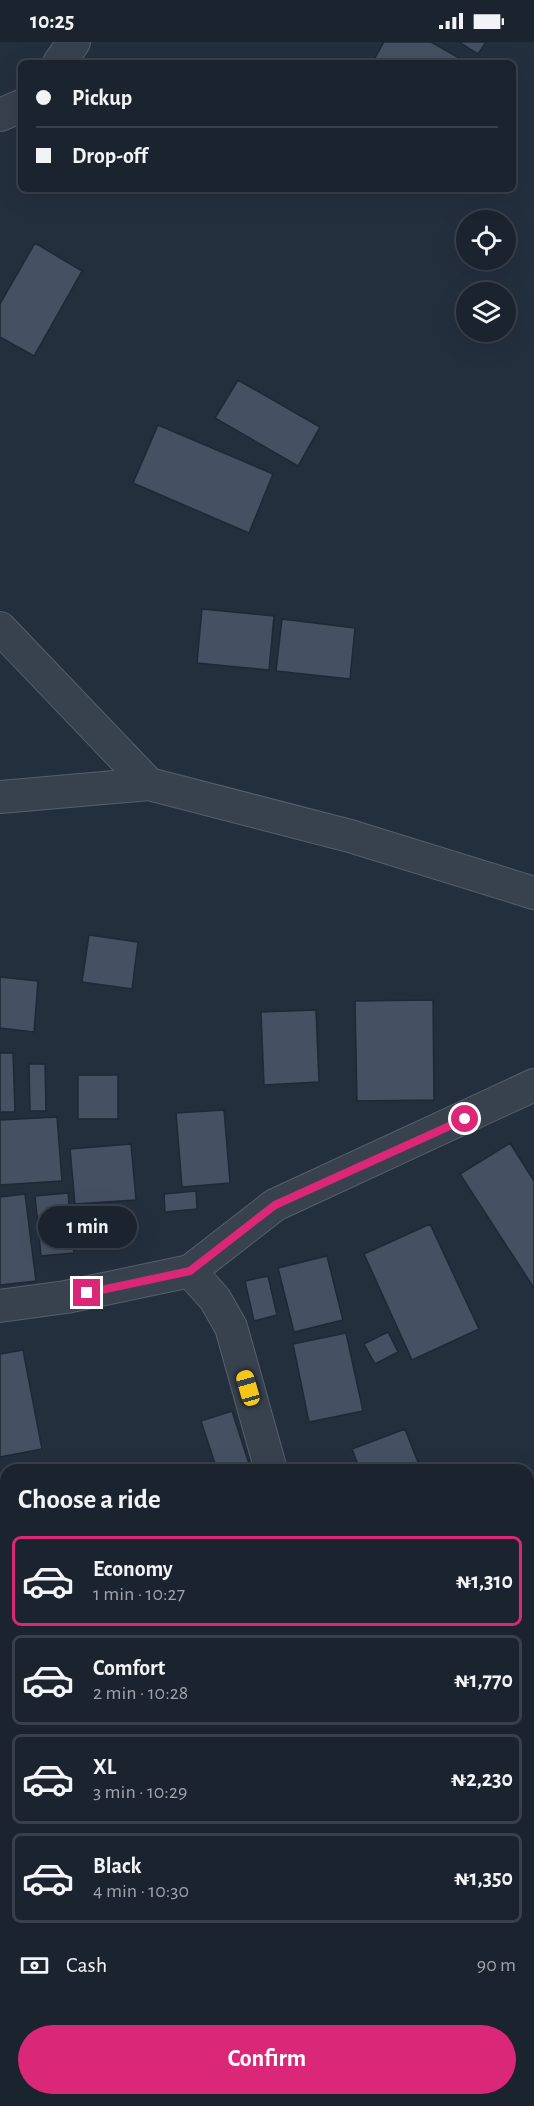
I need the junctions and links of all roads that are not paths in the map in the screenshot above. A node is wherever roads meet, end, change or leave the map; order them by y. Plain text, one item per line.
1 (74, 42) edge
2 (61, 60) edge
3 (18, 107) edge
4 (0, 115) edge
5 (0, 628) edge
6 (149, 784) junction
7 (0, 797) edge
8 (534, 893) edge
9 (534, 1085) edge
10 (190, 1271) junction
11 (0, 1305) edge
12 (269, 1464) edge

1 - 2 street
3 - 4 street
5 - 6 street
6 - 7 street
6 - 8 street
9 - 10 street
10 - 11 street
10 - 12 street

